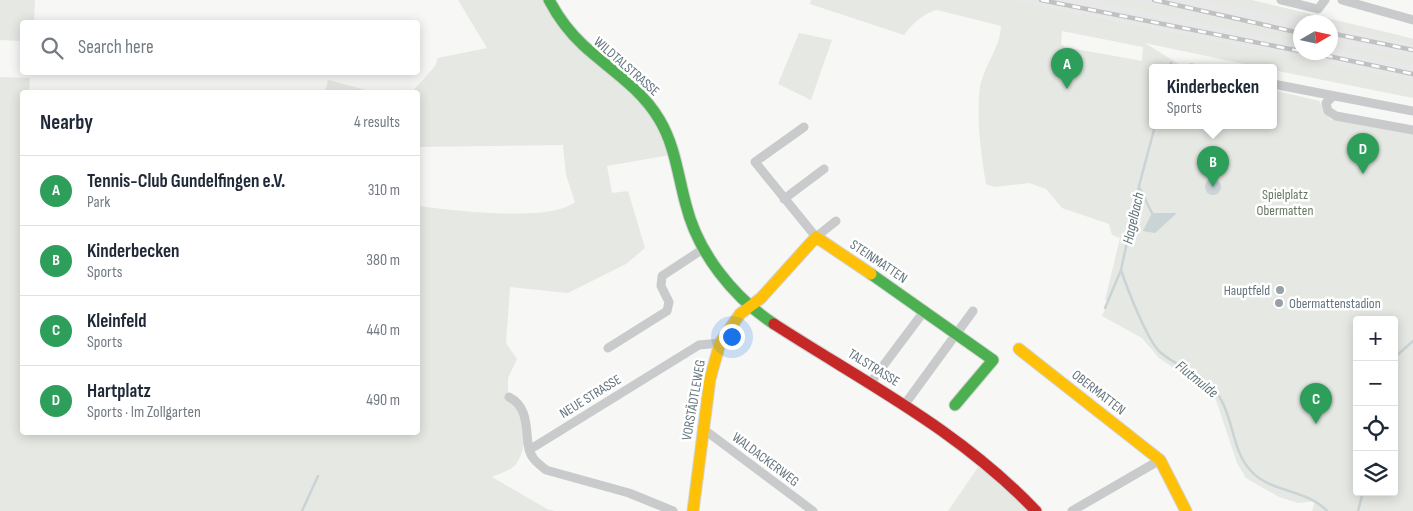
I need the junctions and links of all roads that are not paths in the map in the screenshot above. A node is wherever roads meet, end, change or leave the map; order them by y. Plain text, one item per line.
1 (549, 0) edge
2 (1281, 0) edge
3 (1325, 0) edge
4 (1342, 0) edge
5 (1413, 20) edge
6 (1277, 85) edge
7 (1333, 96) junction
8 (1413, 111) edge
9 (804, 127) dead end
10 (1413, 130) edge
11 (824, 169) dead end
12 (785, 200) junction
13 (836, 221) dead end
14 (816, 238) junction
15 (702, 247) junction
16 (750, 306) junction
17 (925, 310) junction
18 (973, 311) dead end
19 (956, 333) junction
20 (720, 343) junction
21 (608, 348) dead end
22 (1019, 349) dead end
23 (871, 382) junction
24 (510, 397) dead end
25 (905, 404) junction
26 (955, 404) dead end
27 (702, 428) junction
28 (529, 450) junction
29 (1160, 460) junction
30 (673, 511) edge
31 (693, 511) edge
32 (813, 511) edge
33 (1036, 511) edge
34 (1072, 511) edge
35 (1186, 511) edge

1 - 15 street, WILDTALSTRASSE
2 - 3 street
4 - 5 street
6 - 7 street
7 - 8 street
7 - 10 street
9 - 12 street, STEINMATTEN
11 - 12 street
12 - 14 street, STEINMATTEN
13 - 14 street
14 - 16 street
14 - 17 street, STEINMATTEN
15 - 16 street, TALSTRASSE
15 - 21 street
16 - 20 street, VORSTÄDTLEWEG
16 - 23 street, TALSTRASSE
17 - 19 street, STEINMATTEN
17 - 23 street
18 - 19 street
19 - 25 street
19 - 26 street, STEINMATTEN
20 - 27 street, VORSTÄDTLEWEG
20 - 28 street, NEUE STRASSE
22 - 29 street, OBERMATTEN
23 - 25 street, TALSTRASSE
24 - 28 street
25 - 33 street, TALSTRASSE
27 - 31 street, VORSTÄDTLEWEG
27 - 32 street, WALDACKERWEG
28 - 30 street
29 - 34 street
29 - 35 street, OBERMATTEN

